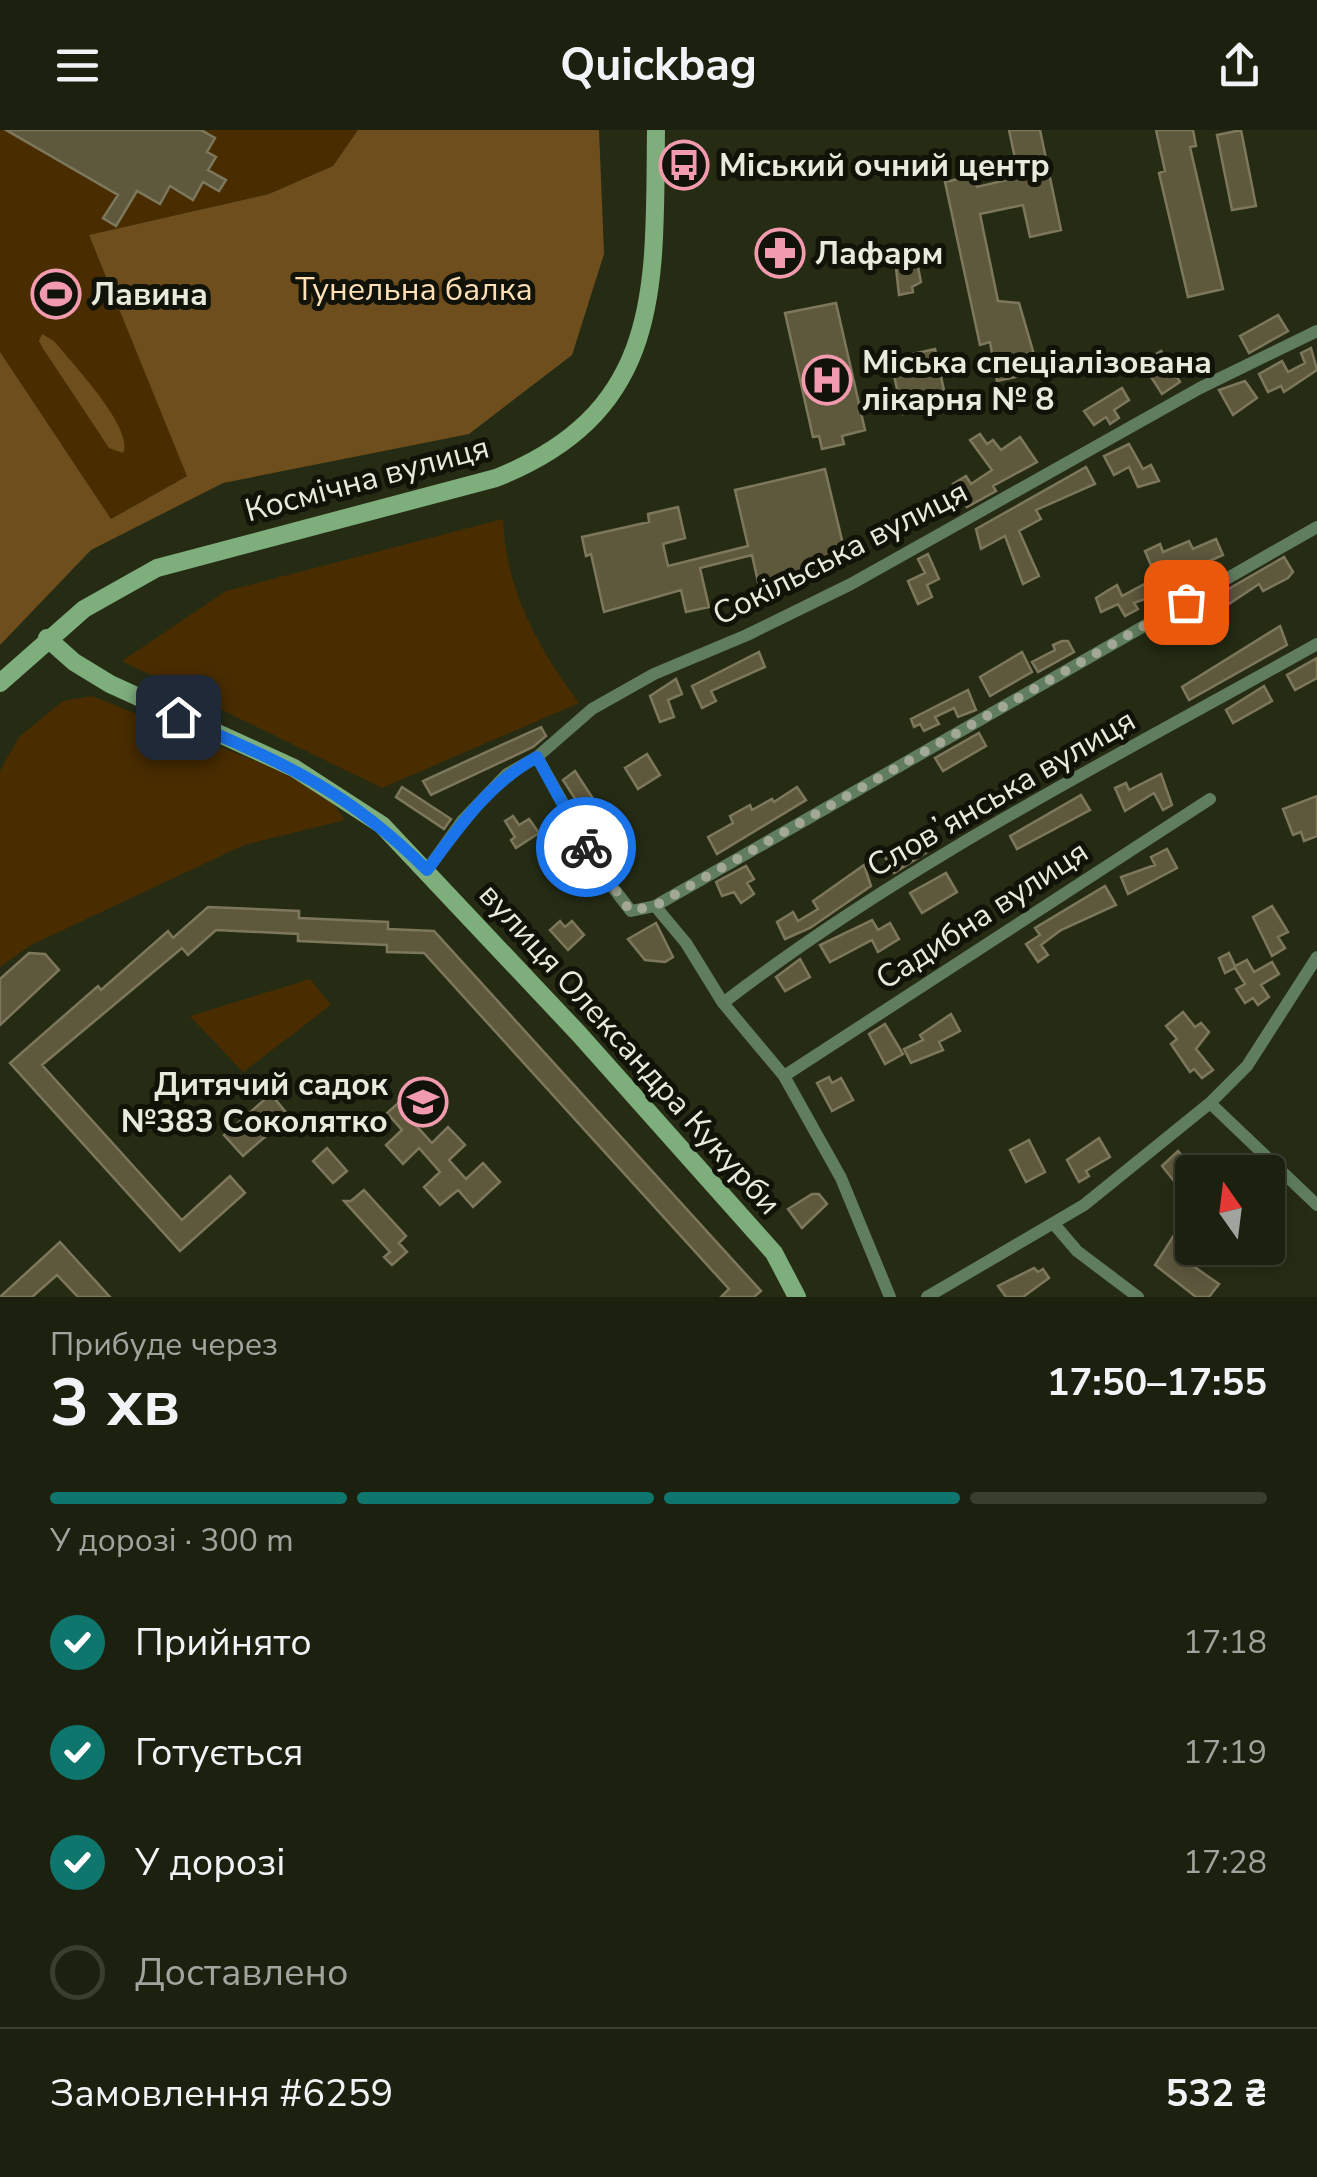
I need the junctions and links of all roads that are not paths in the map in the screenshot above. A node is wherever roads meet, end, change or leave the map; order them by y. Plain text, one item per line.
1 (656, 130) edge
2 (1317, 331) edge
3 (1317, 527) edge
4 (46, 638) junction
5 (1317, 644) edge
6 (0, 683) edge
7 (537, 757) junction
8 (1210, 799) dead end
9 (427, 870) junction
10 (655, 906) junction
11 (1317, 958) edge
12 (722, 1003) junction
13 (784, 1076) junction
14 (1210, 1103) junction
15 (1317, 1205) edge
16 (1054, 1224) junction
17 (798, 1297) edge
18 (890, 1297) edge
19 (927, 1297) edge
20 (1138, 1297) edge

1 - 4 street, Космічна вулиця
2 - 7 street, Сокільська вулиця
3 - 10 street
4 - 6 street, Космічна вулиця
4 - 9 street, вулиця Олександра Кукурби
5 - 12 street, Словʼянська вулиця
7 - 9 street, Сокільська вулиця
7 - 10 street
8 - 13 street, Садибна вулиця
9 - 17 street, вулиця Олександра Кукурби
10 - 12 street
11 - 14 street
12 - 13 street
13 - 18 street
14 - 15 street
14 - 16 street
16 - 19 street
16 - 20 street

